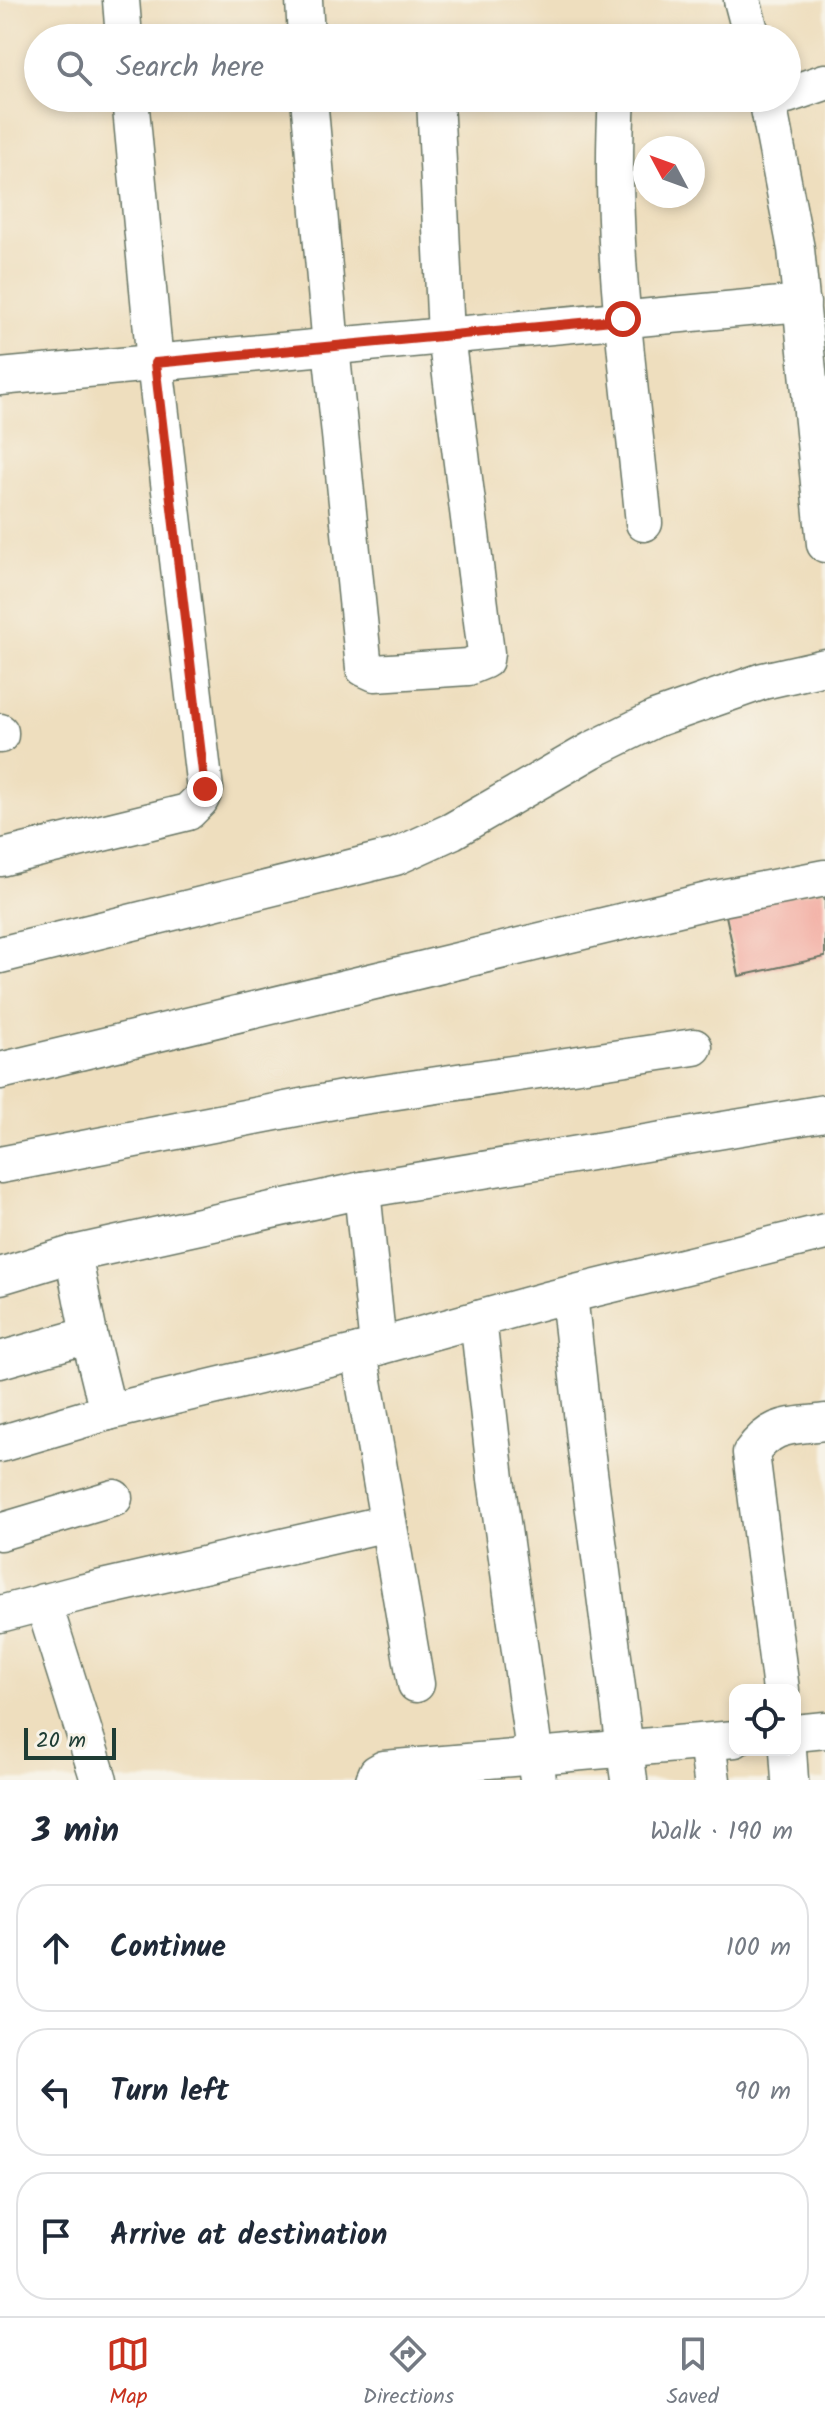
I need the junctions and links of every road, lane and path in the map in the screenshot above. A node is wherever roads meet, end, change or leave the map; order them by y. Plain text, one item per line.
1 (121, 0) edge
2 (304, 0) edge
3 (742, 0) edge
4 (123, 24) edge
5 (305, 24) edge
6 (748, 24) edge
7 (825, 82) edge
8 (801, 90) edge
9 (131, 112) edge
10 (310, 112) edge
11 (436, 112) edge
12 (616, 112) edge
13 (777, 112) edge
14 (802, 303) junction
15 (623, 319) junction
16 (446, 336) junction
17 (331, 347) junction
18 (155, 363) junction
19 (0, 377) edge
20 (820, 436) edge
21 (644, 523) dead end
22 (825, 544) edge
23 (825, 667) edge
24 (0, 858) edge
25 (825, 878) edge
26 (0, 955) edge
27 (694, 1047) dead end
28 (0, 1071) edge
29 (825, 1113) edge
30 (0, 1165) edge
31 (362, 1190) junction
32 (825, 1232) edge
33 (73, 1254) junction
34 (0, 1276) edge
35 (569, 1295) junction
36 (478, 1319) junction
37 (89, 1335) junction
38 (368, 1350) junction
39 (0, 1360) edge
40 (108, 1412) junction
41 (825, 1422) edge
42 (0, 1444) edge
43 (114, 1498) dead end
44 (388, 1523) junction
45 (0, 1532) edge
46 (43, 1602) junction
47 (0, 1614) edge
48 (416, 1684) dead end
49 (780, 1684) edge
50 (825, 1730) edge
51 (801, 1732) edge
52 (721, 1741) edge
53 (788, 1756) edge
54 (627, 1765) edge
55 (537, 1768) edge
56 (99, 1780) edge
57 (374, 1780) edge
58 (712, 1780) edge
59 (790, 1780) edge

1 - 4 street
2 - 5 street
3 - 6 street
7 - 8 street
9 - 18 street
10 - 17 street
11 - 16 street
12 - 15 street
13 - 14 street
14 - 15 street
14 - 20 street
15 - 16 street
15 - 21 street
16 - 17 street
16 - 17 street
17 - 18 street
18 - 19 street
18 - 24 street
20 - 22 street
23 - 26 street
25 - 28 street
27 - 30 street
29 - 31 street
31 - 33 street
31 - 38 street
32 - 35 street
33 - 34 street
33 - 37 street
35 - 36 street
35 - 54 street
36 - 38 street
36 - 55 street
37 - 39 street
37 - 40 street
38 - 40 street
38 - 44 street
40 - 42 street
41 - 49 street
43 - 45 street
44 - 46 street
44 - 48 street
46 - 47 street
46 - 56 street
50 - 51 street
52 - 54 street
52 - 58 street
53 - 59 street
54 - 55 street
55 - 57 street

